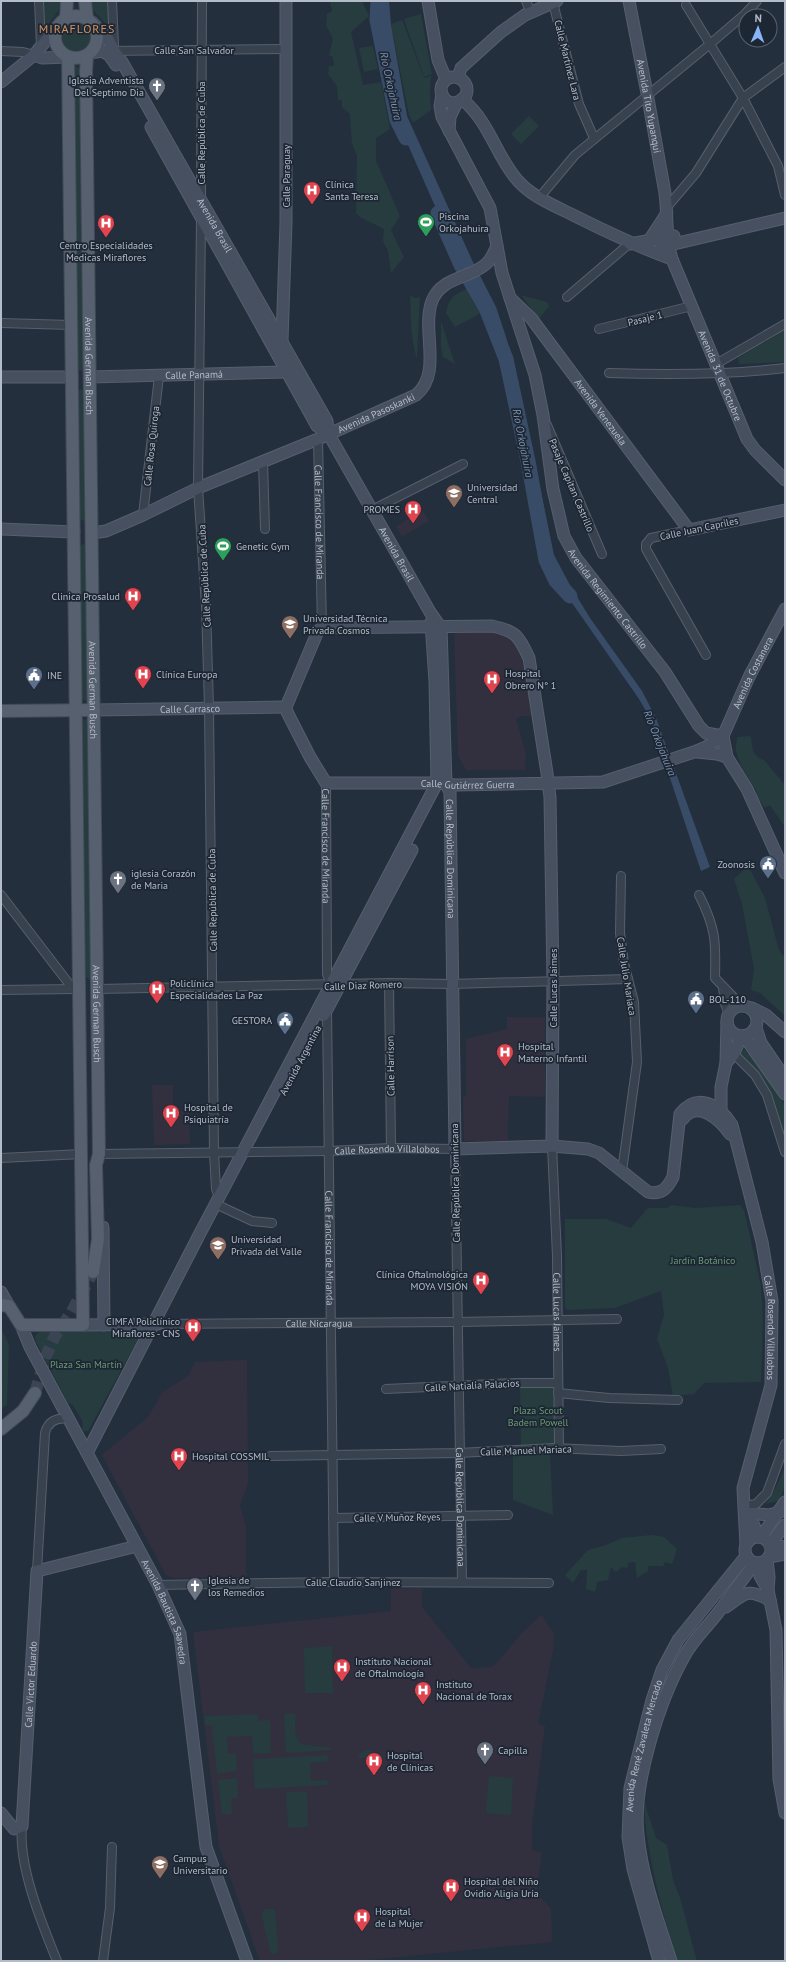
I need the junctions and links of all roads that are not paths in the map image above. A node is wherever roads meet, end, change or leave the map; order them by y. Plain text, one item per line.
1 (39, 1) edge
2 (67, 1) edge
3 (85, 1) edge
4 (112, 1) edge
5 (202, 1) edge
6 (286, 1) edge
7 (428, 1) edge
8 (526, 1) edge
9 (629, 1) edge
10 (757, 1) edge
11 (555, 2) edge
12 (686, 5) dead end
13 (532, 12) junction
14 (66, 18) junction
15 (90, 20) junction
16 (57, 27) junction
17 (710, 44) junction
18 (41, 46) junction
19 (287, 49) junction
20 (1, 50) edge
21 (202, 50) junction
22 (114, 51) junction
23 (93, 53) junction
24 (34, 56) junction
25 (68, 57) junction
26 (785, 67) edge
27 (458, 78) junction
28 (446, 79) junction
29 (1, 82) edge
30 (442, 94) junction
31 (648, 95) junction
32 (462, 98) junction
33 (743, 98) junction
34 (142, 104) junction
35 (449, 131) junction
36 (594, 138) junction
37 (187, 173) junction
38 (785, 195) edge
39 (201, 198) junction
40 (539, 198) junction
41 (667, 210) junction
42 (202, 217) junction
43 (785, 218) edge
44 (650, 239) junction
45 (667, 241) junction
46 (629, 244) junction
47 (497, 245) junction
48 (646, 250) junction
49 (224, 251) junction
50 (672, 259) junction
51 (479, 269) junction
52 (505, 284) junction
53 (567, 297) dead end
54 (510, 298) junction
55 (692, 306) junction
56 (1, 323) edge
57 (785, 324) edge
58 (71, 325) junction
59 (599, 329) dead end
60 (277, 343) junction
61 (296, 366) junction
62 (718, 368) junction
63 (785, 368) edge
64 (286, 372) junction
65 (201, 373) junction
66 (609, 373) dead end
67 (159, 376) junction
68 (1, 377) edge
69 (72, 377) junction
70 (90, 377) junction
71 (308, 399) junction
72 (543, 415) junction
73 (328, 434) junction
74 (318, 439) junction
75 (263, 462) junction
76 (463, 464) dead end
77 (785, 480) edge
78 (198, 488) junction
79 (372, 510) junction
80 (785, 510) edge
81 (143, 515) junction
82 (265, 528) dead end
83 (1, 529) edge
84 (689, 530) junction
85 (74, 532) junction
86 (92, 533) junction
87 (602, 554) dead end
88 (785, 609) edge
89 (322, 628) junction
90 (437, 628) junction
91 (706, 655) dead end
92 (286, 707) junction
93 (209, 708) junction
94 (76, 710) junction
95 (94, 710) junction
96 (1, 711) edge
97 (699, 726) junction
98 (723, 736) junction
99 (693, 752) junction
100 (727, 757) junction
101 (549, 782) junction
102 (442, 783) junction
103 (326, 784) junction
104 (785, 873) edge
105 (621, 876) dead end
106 (1, 895) edge
107 (699, 895) dead end
108 (628, 979) junction
109 (553, 981) junction
110 (389, 983) junction
111 (452, 984) junction
112 (336, 985) junction
113 (213, 987) junction
114 (724, 988) junction
115 (76, 989) junction
116 (98, 989) junction
117 (1, 990) edge
118 (746, 1007) junction
119 (324, 1008) junction
120 (728, 1018) junction
121 (774, 1023) junction
122 (756, 1027) junction
123 (785, 1032) edge
124 (743, 1036) junction
125 (734, 1054) junction
126 (726, 1063) junction
127 (785, 1078) edge
128 (721, 1087) junction
129 (785, 1094) edge
130 (703, 1102) junction
131 (721, 1111) junction
132 (679, 1125) junction
133 (735, 1141) junction
134 (552, 1146) junction
135 (391, 1148) junction
136 (455, 1149) junction
137 (329, 1151) junction
138 (214, 1152) junction
139 (247, 1152) junction
140 (785, 1152) edge
141 (82, 1154) junction
142 (99, 1154) junction
143 (1, 1158) edge
144 (622, 1171) junction
145 (220, 1202) junction
146 (272, 1223) dead end
147 (93, 1272) tunnel mouth
148 (1, 1292) edge
149 (5, 1305) edge
150 (557, 1319) junction
151 (617, 1319) dead end
152 (332, 1322) junction
153 (457, 1322) junction
154 (20, 1325) junction
155 (83, 1325) junction
156 (104, 1325) junction
157 (154, 1327) junction
158 (558, 1383) junction
159 (457, 1387) junction
160 (386, 1389) dead end
161 (35, 1393) tunnel mouth
162 (558, 1393) junction
163 (678, 1400) dead end
164 (69, 1419) junction
165 (4, 1427) edge
166 (785, 1444) edge
167 (559, 1448) junction
168 (662, 1449) dead end
169 (87, 1453) junction
170 (459, 1453) junction
171 (332, 1455) junction
172 (270, 1456) dead end
173 (785, 1502) edge
174 (745, 1510) junction
175 (780, 1512) junction
176 (508, 1515) dead end
177 (460, 1516) junction
178 (333, 1518) junction
179 (785, 1525) edge
180 (765, 1541) junction
181 (137, 1546) junction
182 (785, 1547) edge
183 (746, 1550) junction
184 (785, 1554) edge
185 (762, 1561) junction
186 (37, 1571) junction
187 (334, 1582) junction
188 (462, 1582) junction
189 (548, 1583) dead end
190 (158, 1585) junction
191 (769, 1595) junction
192 (718, 1614) junction
193 (785, 1812) edge
194 (1, 1813) edge
195 (22, 1826) junction
196 (112, 1847) dead end
197 (57, 1961) edge
198 (103, 1961) edge
199 (247, 1961) edge
200 (659, 1961) edge
201 (671, 1961) edge

1 - 18 street
2 - 14 main road
3 - 15 main road
4 - 22 street
5 - 21 street, Calle República de Cuba
6 - 19 main road, Calle Paraguay
7 - 28 main road
8 - 13 street
9 - 31 main road, Avenida Tito Yupanqui
10 - 17 street
11 - 13 main road
11 - 36 street, Calle Martínez Lara
12 - 17 street
13 - 27 main road
14 - 15 main road
14 - 16 main road
15 - 22 main road, Avenida Brasil
15 - 23 main road
16 - 18 main road
16 - 25 main road
17 - 31 street
17 - 33 street
18 - 24 main road
19 - 21 street, Calle San Salvador
19 - 60 main road, Calle Paraguay
20 - 24 street
21 - 22 street, Calle San Salvador
21 - 37 street, Calle República de Cuba
22 - 23 street, Calle San Salvador
22 - 34 main road, Avenida Brasil
23 - 25 main road
23 - 34 main road, Avenida Brasil
23 - 70 main road, Avenida German Busch
24 - 25 main road
24 - 29 main road
25 - 58 main road, Avenida German Busch
26 - 33 street
27 - 28 main road
27 - 32 main road
28 - 30 main road
30 - 32 main road
30 - 35 main road
31 - 36 street
31 - 41 main road, Avenida Tito Yupanqui
32 - 35 main road
32 - 40 main road
33 - 38 street
33 - 41 street
34 - 37 main road, Avenida Brasil
35 - 47 main road
36 - 40 street
37 - 39 main road, Avenida Brasil
37 - 42 main road, Avenida Brasil
39 - 42 street, Calle República de Cuba
39 - 49 main road, Avenida Brasil
40 - 46 main road
41 - 44 main road
41 - 45 main road, Avenida Tito Yupanqui
42 - 49 main road, Avenida Brasil
42 - 65 street, Calle República de Cuba
43 - 45 main road
44 - 45 main road
44 - 46 main road
45 - 48 main road
45 - 50 main road, Avenida 31 de Octubre
46 - 48 main road
46 - 53 street
47 - 51 main road, Avenida Pasoskanki
47 - 52 main road, Avenida Regimiento Castrillo
48 - 50 main road
49 - 60 main road, Avenida Brasil
50 - 55 main road, Avenida 31 de Octubre
51 - 52 main road
51 - 73 main road, Avenida Pasoskanki
52 - 54 main road, Avenida Regimiento Castrillo
54 - 72 main road, Avenida Regimiento Castrillo
54 - 84 main road, Avenida Venezuela
55 - 59 street, Pasaje 1
55 - 62 main road, Avenida 31 de Octubre
56 - 58 street
57 - 62 street
58 - 69 main road, Avenida German Busch
60 - 61 main road, Avenida Brasil
60 - 64 main road, Avenida Brasil
61 - 64 main road
61 - 71 main road, Avenida Brasil
62 - 63 street
62 - 66 street
62 - 77 main road, Avenida 31 de Octubre
64 - 65 main road, Calle Panamá
64 - 71 main road, Avenida Brasil
65 - 67 main road, Calle Panamá
65 - 78 street, Calle República de Cuba
67 - 70 main road, Calle Panamá
67 - 81 street, Calle Rosa Quiroga
68 - 69 main road
69 - 70 main road
69 - 85 main road, Avenida German Busch
70 - 86 main road, Avenida German Busch
71 - 73 main road, Avenida Brasil
72 - 87 street, Pasaje Capitan Castrillo
72 - 97 main road, Avenida Regimiento Castrillo
73 - 74 main road, Avenida Pasoskanki
73 - 79 main road, Avenida Brasil
74 - 75 main road, Avenida Pasoskanki
74 - 89 street, Calle Francisco de Miranda
75 - 78 main road, Avenida Pasoskanki
75 - 82 street
76 - 79 street
78 - 81 main road, Avenida Pasoskanki
78 - 93 street, Calle República de Cuba
79 - 90 main road, Avenida Brasil
80 - 84 main road, Calle Juan Capriles
81 - 86 main road, Avenida Pasoskanki
83 - 85 main road
84 - 91 street, Calle Juan Capriles
85 - 86 main road
85 - 94 main road, Avenida German Busch
86 - 95 main road, Avenida German Busch
88 - 98 main road, Avenida Costanera
89 - 90 main road
89 - 92 main road
90 - 101 main road, Calle Lucas Jaimes
90 - 102 main road
92 - 93 main road, Calle Carrasco
92 - 103 main road, Calle Francisco de Miranda
93 - 95 main road, Calle Carrasco
93 - 113 street, Calle República de Cuba
94 - 95 main road
94 - 96 main road
94 - 115 main road, Avenida German Busch
95 - 116 main road, Avenida German Busch
97 - 98 main road
97 - 99 main road
98 - 99 main road
98 - 100 main road
99 - 100 main road
99 - 101 main road, Calle Gutiérrez Guerra
100 - 104 main road
101 - 102 main road, Calle Gutiérrez Guerra
101 - 109 main road, Calle Lucas Jaimes
102 - 103 main road, Calle Gutiérrez Guerra
102 - 111 main road, Calle República Dominicana
102 - 112 main road, Avenida Argentina
103 - 112 street, Calle Francisco de Miranda
105 - 108 street, Calle Julio Mariaca
106 - 115 street
107 - 114 street
108 - 109 street, Calle Diaz Romero
108 - 144 street, Calle Julio Mariaca
109 - 111 street, Calle Diaz Romero
109 - 134 main road, Calle Lucas Jaimes
110 - 111 street, Calle Diaz Romero
110 - 112 street, Calle Diaz Romero
110 - 135 street, Calle Harrison
111 - 136 main road, Calle República Dominicana
112 - 113 street, Calle Diaz Romero
112 - 119 main road, Avenida Argentina
113 - 116 street, Calle Diaz Romero
113 - 138 street, Calle República de Cuba
114 - 118 street
114 - 120 street
115 - 116 main road
115 - 117 street
115 - 141 main road, Avenida German Busch
116 - 142 main road, Avenida German Busch
118 - 120 main road
118 - 121 main road
118 - 122 main road
119 - 137 street, Calle Francisco de Miranda
119 - 139 main road, Avenida Argentina
120 - 124 main road
120 - 126 main road
121 - 122 main road
121 - 123 main road
122 - 124 main road
122 - 127 main road
124 - 125 main road
124 - 129 main road
125 - 126 main road
125 - 140 street
126 - 128 main road
128 - 130 main road
128 - 131 main road
130 - 131 main road, Calle Rosendo Villalobos
130 - 132 main road, Calle Rosendo Villalobos
131 - 133 main road, Calle Rosendo Villalobos
132 - 133 main road, Calle Rosendo Villalobos
132 - 144 main road, Calle Rosendo Villalobos
133 - 174 main road, Calle Rosendo Villalobos
134 - 136 main road, Calle Rosendo Villalobos
134 - 144 main road, Calle Rosendo Villalobos
134 - 150 street, Calle Lucas Jaimes
135 - 136 street, Calle Rosendo Villalobos
135 - 137 street, Calle Rosendo Villalobos
136 - 153 street, Calle República Dominicana
137 - 139 street, Calle Rosendo Villalobos
137 - 152 street, Calle Francisco de Miranda
138 - 139 street, Calle Rosendo Villalobos
138 - 142 street, Calle Rosendo Villalobos
138 - 145 street, Calle República de Cuba
139 - 145 main road, Avenida Argentina
141 - 142 main road
141 - 143 street
141 - 155 main road, Avenida German Busch
142 - 147 main road
142 - 156 main road, Avenida German Busch
145 - 146 street
145 - 157 main road, Avenida Argentina
148 - 149 main road, Avenida Bautista Saavedra
149 - 154 main road, Avenida Bautista Saavedra
150 - 151 street, Calle Nicaragua
150 - 153 street, Calle Nicaragua
150 - 158 street, Calle Lucas Jaimes
152 - 153 street, Calle Nicaragua
152 - 157 street, Calle Nicaragua
152 - 171 street, Calle Francisco de Miranda
153 - 159 street, Calle República Dominicana
154 - 155 main road, Calle Nicaragua
154 - 164 main road, Avenida Bautista Saavedra
155 - 156 main road, Calle Nicaragua
156 - 157 main road, Calle Nicaragua
157 - 169 main road, Avenida Argentina
158 - 159 street, Calle Natialia Palacios
158 - 162 street, Calle Lucas Jaimes
159 - 160 street, Calle Natialia Palacios
159 - 170 street, Calle República Dominicana
161 - 165 main road
162 - 163 street
162 - 167 street, Calle Lucas Jaimes
164 - 169 main road, Avenida Bautista Saavedra
164 - 186 street, Calle Victor Eduardo
166 - 174 street
167 - 168 street, Calle Manuel Mariaca
167 - 170 street, Calle Manuel Mariaca
169 - 181 main road, Avenida Bautista Saavedra
170 - 171 street, Calle Manuel Mariaca
170 - 177 street, Calle República Dominicana
171 - 172 street, Calle Manuel Mariaca
171 - 178 street, Calle Francisco de Miranda
173 - 175 main road
174 - 175 main road
174 - 180 main road, Calle Rosendo Villalobos
174 - 183 main road, Calle Rosendo Villalobos
175 - 180 main road
176 - 177 street, Calle V Muñoz Reyes
177 - 178 street, Calle V Muñoz Reyes
177 - 188 street, Calle República Dominicana
178 - 187 street, Calle Francisco de Miranda
179 - 180 main road
180 - 182 main road
180 - 183 main road, Avenida René Zavaleta Mercado
180 - 185 main road
181 - 186 main road
181 - 190 main road, Avenida Bautista Saavedra
183 - 185 main road
183 - 200 main road, Avenida René Zavaleta Mercado
184 - 185 main road
185 - 191 main road
185 - 192 main road, Avenida René Zavaleta Mercado
186 - 195 main road, Calle Victor Eduardo
187 - 188 street, Calle Claudio Sanjinez
187 - 190 street, Calle Claudio Sanjinez
188 - 189 street, Calle Claudio Sanjinez
190 - 199 main road, Avenida Bautista Saavedra
191 - 192 main road
191 - 193 main road
192 - 201 main road, Avenida René Zavaleta Mercado
194 - 195 main road
195 - 197 street, Calle Victor Eduardo
196 - 198 street

